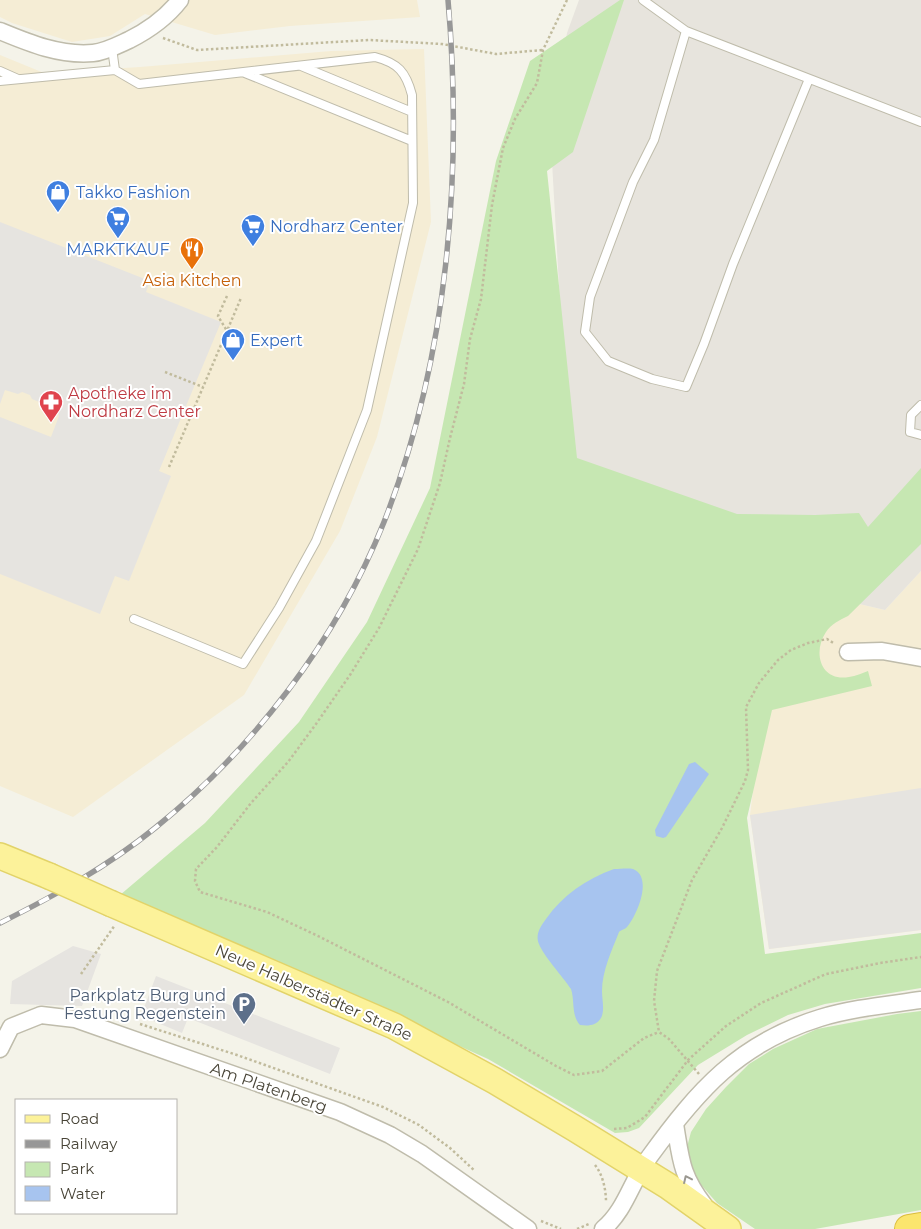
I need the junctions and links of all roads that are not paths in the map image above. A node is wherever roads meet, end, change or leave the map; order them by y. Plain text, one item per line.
1 (180, 0) edge
2 (643, 0) edge
3 (0, 31) edge
4 (686, 31) junction
5 (112, 48) junction
6 (299, 66) junction
7 (115, 70) junction
8 (0, 71) edge
9 (243, 72) junction
10 (809, 79) junction
11 (20, 80) junction
12 (0, 81) edge
13 (412, 112) junction
14 (921, 122) edge
15 (412, 141) junction
16 (921, 404) edge
17 (921, 435) edge
18 (134, 619) dead end
19 (848, 652) road end
20 (921, 658) edge
21 (0, 856) edge
22 (921, 1000) edge
23 (0, 1048) edge
24 (675, 1124) junction
25 (641, 1169) junction
26 (721, 1224) edge
27 (598, 1225) edge
28 (921, 1227) edge
29 (528, 1229) edge
30 (909, 1229) edge

1 - 5 street
2 - 4 lane
3 - 5 street
4 - 10 lane
4 - 10 lane
5 - 7 lane
6 - 9 lane
6 - 13 lane
6 - 13 lane
7 - 9 lane
7 - 11 lane
8 - 11 lane
9 - 15 lane
10 - 14 lane
11 - 12 lane
13 - 15 lane
15 - 18 lane
16 - 17 lane
19 - 20 street
21 - 25 main road, Neue Halberstädter Straße, bridge
22 - 24 street
23 - 29 street, Am Platenberg
24 - 25 street
26 -> 24 street
25 - 26 main road, Neue Halberstädter Straße
25 - 27 street
28 - 30 highway

